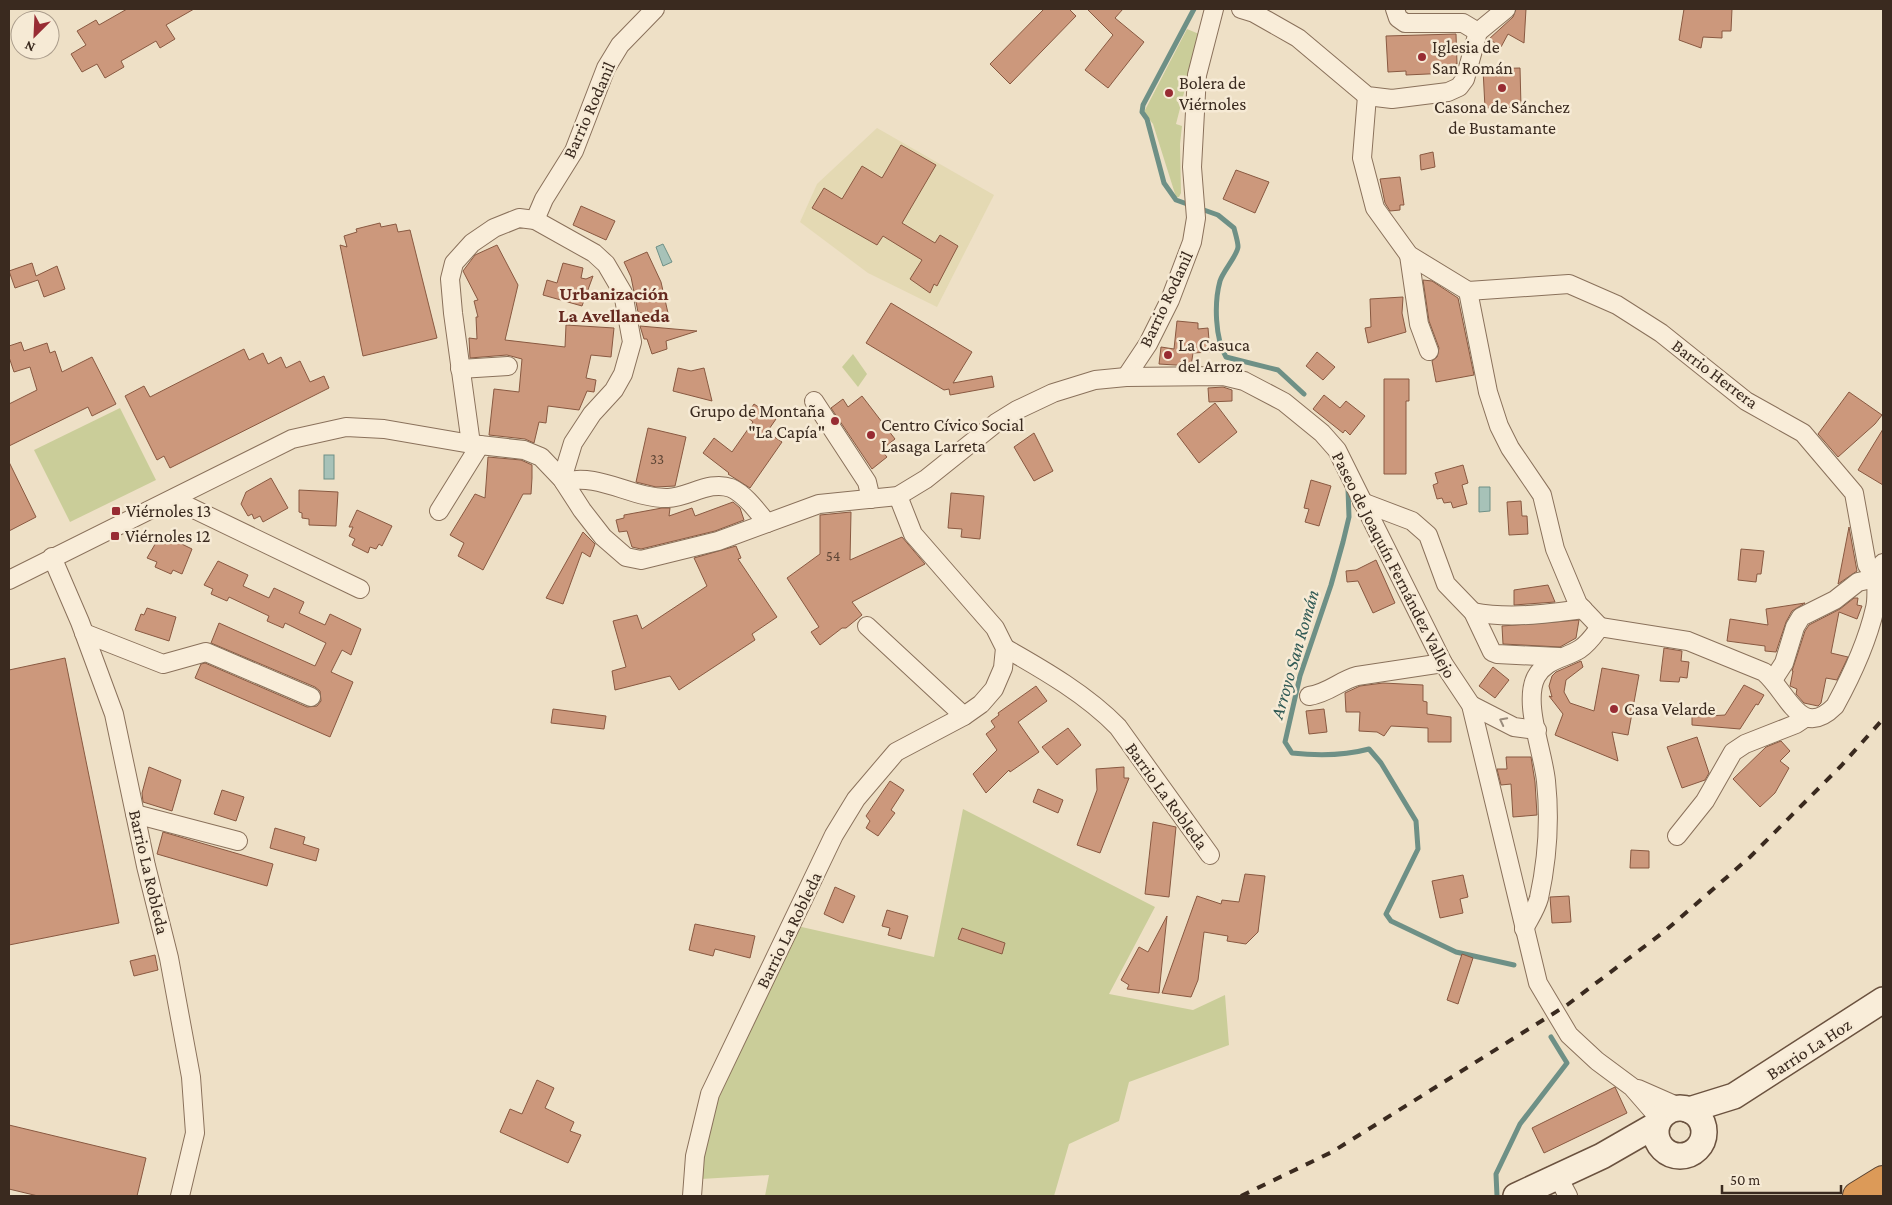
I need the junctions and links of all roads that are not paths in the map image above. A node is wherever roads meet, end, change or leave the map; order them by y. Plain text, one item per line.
1 (655, 9) edge
2 (1214, 9) edge
3 (1241, 9) edge
4 (1395, 9) edge
5 (1506, 9) edge
6 (1478, 32) junction
7 (1367, 96) junction
8 (535, 220) junction
9 (1409, 255) junction
10 (1468, 291) junction
11 (1429, 351) dead end
12 (508, 366) dead end
13 (460, 369) junction
14 (1126, 377) junction
15 (814, 401) dead end
16 (476, 444) junction
17 (563, 480) junction
18 (898, 496) junction
19 (173, 499) junction
20 (871, 499) junction
21 (1362, 502) junction
22 (439, 511) dead end
23 (767, 523) junction
24 (52, 557) junction
25 (1880, 570) edge
26 (9, 580) edge
27 (360, 589) dead end
28 (1583, 609) junction
29 (1473, 612) junction
30 (867, 626) dead end
31 (1600, 627) junction
32 (84, 633) junction
33 (1005, 648) junction
34 (1559, 657) junction
35 (1443, 663) junction
36 (1773, 680) junction
37 (1309, 696) dead end
38 (311, 697) dead end
39 (1471, 705) junction
40 (964, 716) junction
41 (1805, 718) junction
42 (1537, 730) junction
43 (135, 814) junction
44 (1677, 836) dead end
45 (238, 841) dead end
46 (1210, 855) dead end
47 (1524, 929) junction
48 (1883, 1001) edge
49 (1734, 1096) junction
50 (1671, 1115) junction
51 (1704, 1133) junction
52 (1666, 1152) junction
53 (1602, 1156) junction
54 (1883, 1180) edge
55 (1563, 1186) edge
56 (180, 1196) edge
57 (692, 1196) edge
58 (1516, 1196) edge
59 (1857, 1196) edge

1 - 8 street, Barrio Rodanil
2 - 14 street, Barrio Rodanil
3 - 7 street
4 - 6 street
5 - 6 street
6 - 7 street
7 - 9 street
8 - 13 street
8 - 17 street
9 - 10 street
9 - 11 street
10 - 25 street, Barrio Herrera
10 - 28 street
12 - 13 street
13 - 16 street
14 - 18 street, Paseo de Joaquín Fernández Vallejo
14 - 21 street, Paseo de Joaquín Fernández Vallejo
15 - 20 street
16 - 17 street, Paseo de Joaquín Fernández Vallejo
16 - 19 street, Paseo de Joaquín Fernández Vallejo
16 - 22 street
17 - 23 street
17 - 23 street, Paseo de Joaquín Fernández Vallejo
18 - 20 street, Paseo de Joaquín Fernández Vallejo
18 - 33 street, Barrio La Robleda
19 - 24 street, Paseo de Joaquín Fernández Vallejo
19 - 27 street
20 - 23 street, Paseo de Joaquín Fernández Vallejo
21 - 29 street
21 - 35 street, Paseo de Joaquín Fernández Vallejo
24 - 26 street, Paseo de Joaquín Fernández Vallejo
24 - 32 street, Barrio La Robleda
25 - 36 street
25 - 41 street, Barrio Herrera
28 - 29 street
28 - 31 street
29 - 34 street
30 - 40 street
31 - 34 street
31 - 36 street
32 - 38 street
32 - 43 street, Barrio La Robleda
33 - 40 street, Barrio La Robleda
33 - 46 street, Barrio La Robleda
34 - 42 street
35 - 37 street
35 - 39 street, Paseo de Joaquín Fernández Vallejo
36 - 41 street
42 -> 39 street
39 - 47 street, Paseo de Joaquín Fernández Vallejo
40 - 57 street, Barrio La Robleda
41 - 44 street, Barrio Herrera
42 - 47 street
43 - 45 street
43 - 56 street, Barrio La Robleda
47 - 50 street, Paseo de Joaquín Fernández Vallejo
48 - 49 street, Barrio La Hoz
49 - 50 street, Barrio La Hoz
49 - 51 street, Barrio La Hoz
50 - 51 street
50 - 52 street
50 - 53 street
51 - 52 street
52 - 53 street
53 - 55 street
54 - 59 highway
55 - 58 street

